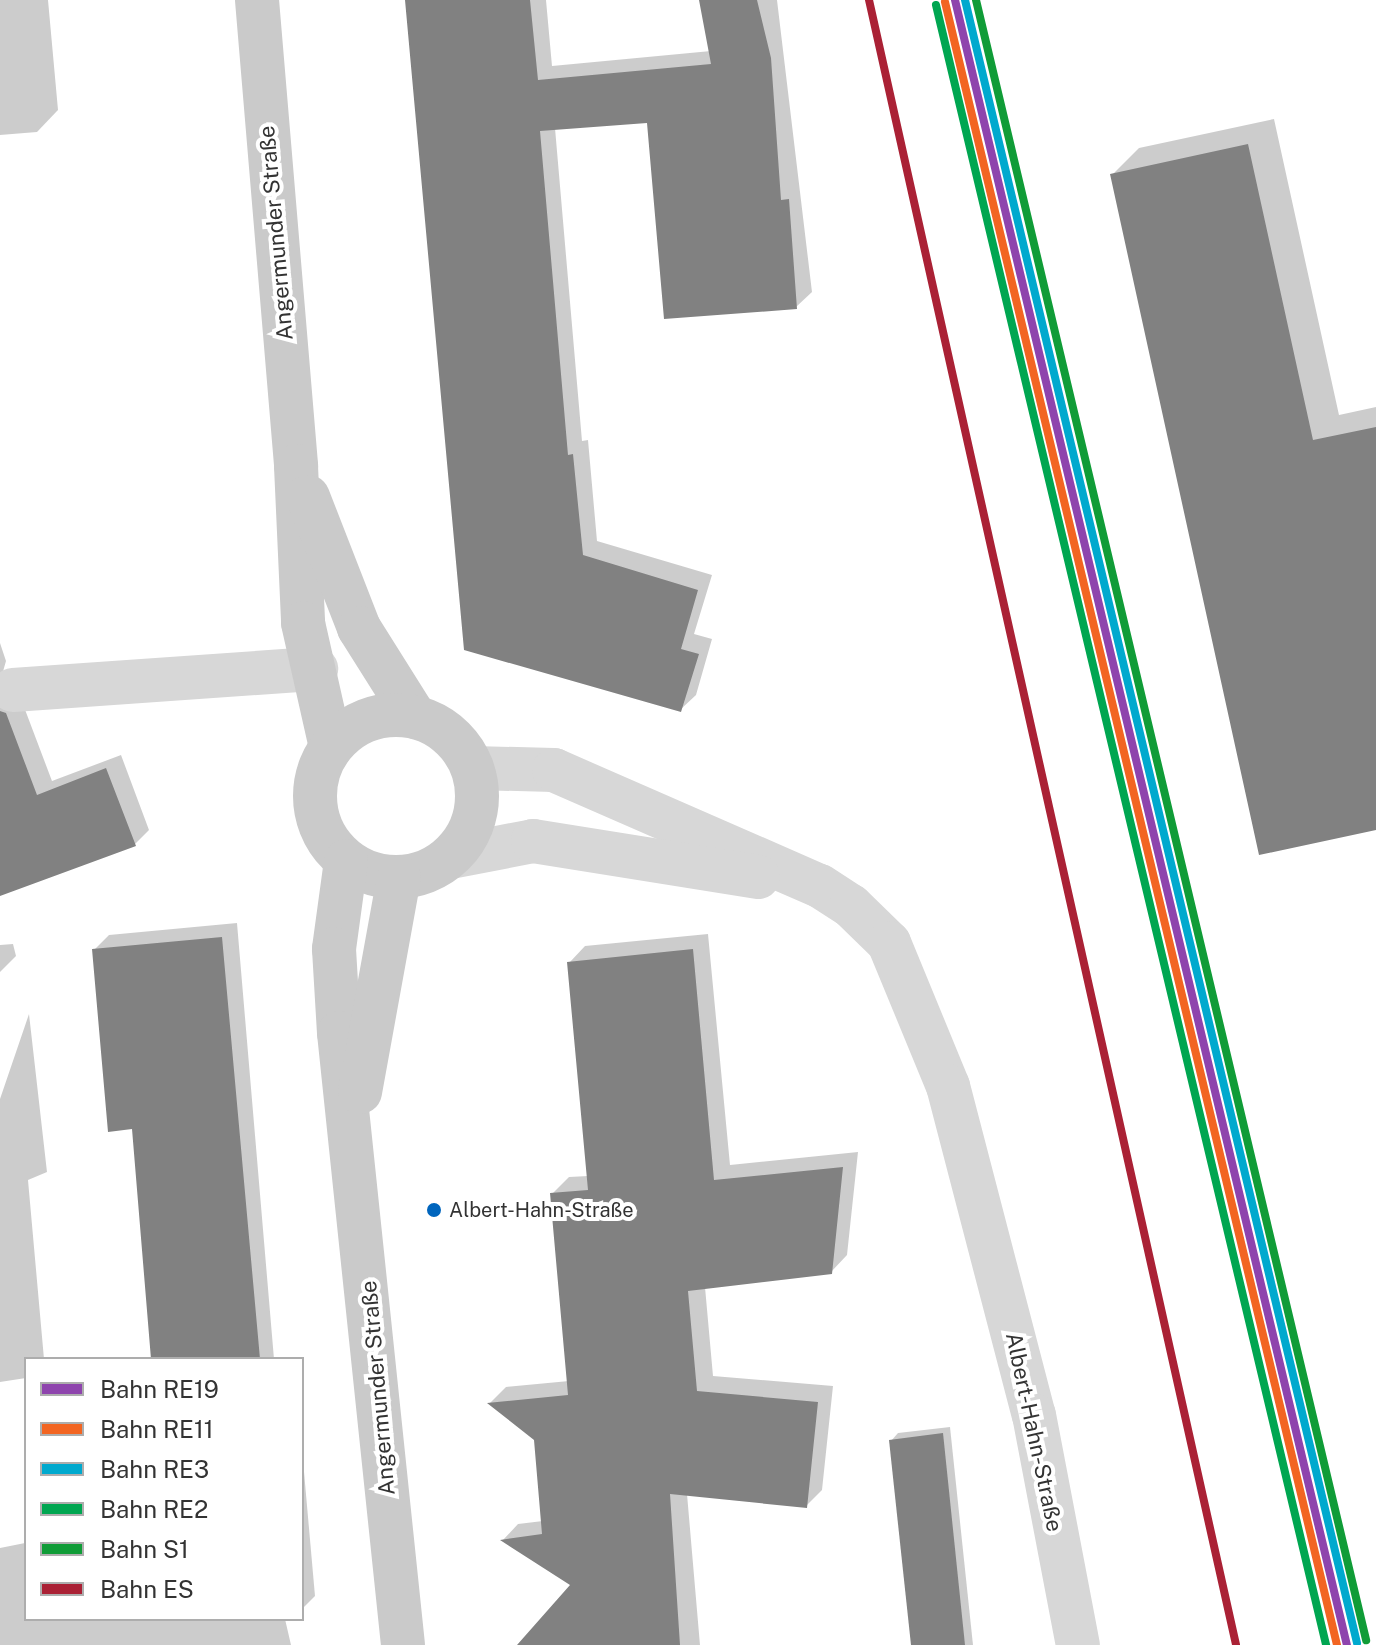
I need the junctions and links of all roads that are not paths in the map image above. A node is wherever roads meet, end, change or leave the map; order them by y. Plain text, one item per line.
1 (257, 0) edge
2 (296, 466) junction
3 (316, 669) junction
4 (13, 690) dead end
5 (415, 717) junction
6 (331, 747) junction
7 (473, 768) junction
8 (451, 857) junction
9 (346, 861) junction
10 (399, 878) junction
11 (820, 886) junction
12 (353, 1130) junction
13 (403, 1645) edge
14 (1078, 1645) edge

1 - 2 main road, Angermunder Straße
2 - 3 main road, Angermunder Straße
2 - 5 main road, Angermunder Straße
3 - 4 street
3 - 6 main road, Angermunder Straße
5 - 6 main road
5 - 7 main road
6 - 9 main road
7 - 8 main road
7 - 11 street, Albert-Hahn-Straße
8 - 10 main road
8 - 11 street, Albert-Hahn-Straße
9 - 10 main road
9 - 12 main road, Angermunder Straße
10 - 12 main road, Angermunder Straße
11 - 14 street, Albert-Hahn-Straße
12 - 13 main road, Angermunder Straße

